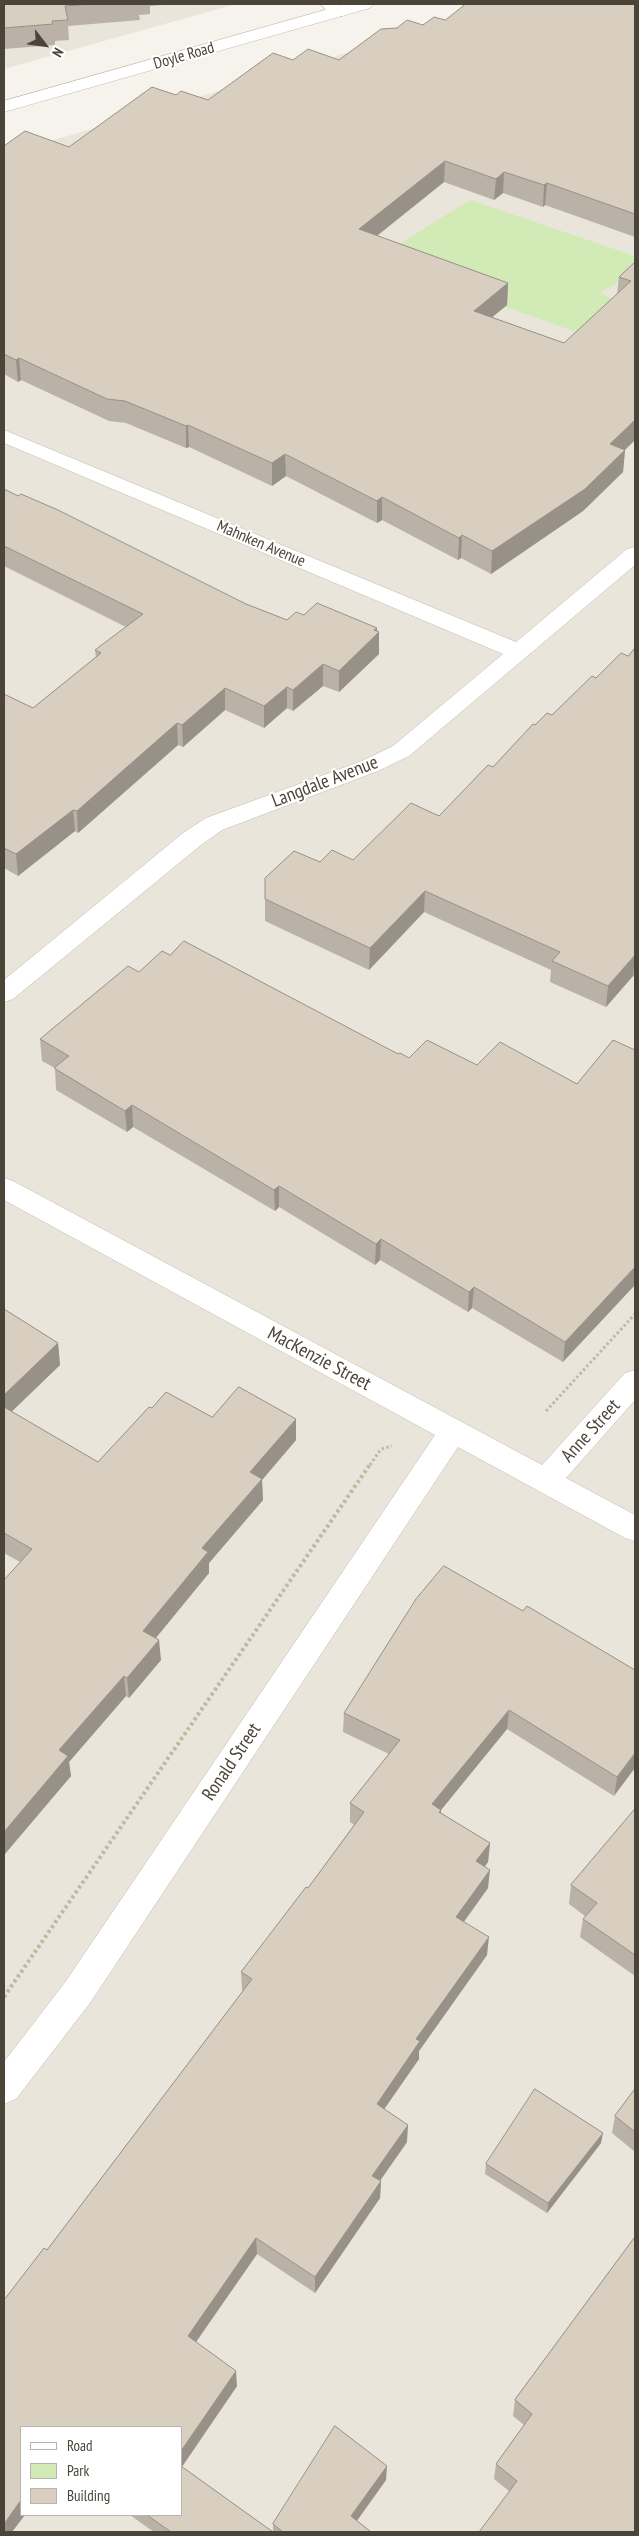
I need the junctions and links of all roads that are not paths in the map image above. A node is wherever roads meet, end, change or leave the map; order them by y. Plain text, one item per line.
1 (364, 4) edge
2 (333, 8) edge
3 (4, 107) edge
4 (4, 436) edge
5 (635, 554) edge
6 (519, 652) junction
7 (4, 993) edge
8 (4, 1188) edge
9 (635, 1381) edge
10 (453, 1431) junction
11 (546, 1481) junction
12 (635, 1529) edge
13 (4, 2088) edge

1 - 2 street, Doyle Road
2 - 3 street, Doyle Road
4 - 6 street, Mahnken Avenue
5 - 6 street, Langdale Avenue
6 - 7 street, Langdale Avenue
8 - 10 street, MacKenzie Street
9 - 11 street, Anne Street
10 - 11 street, MacKenzie Street
10 - 13 street, Ronald Street
11 - 12 street, MacKenzie Street

